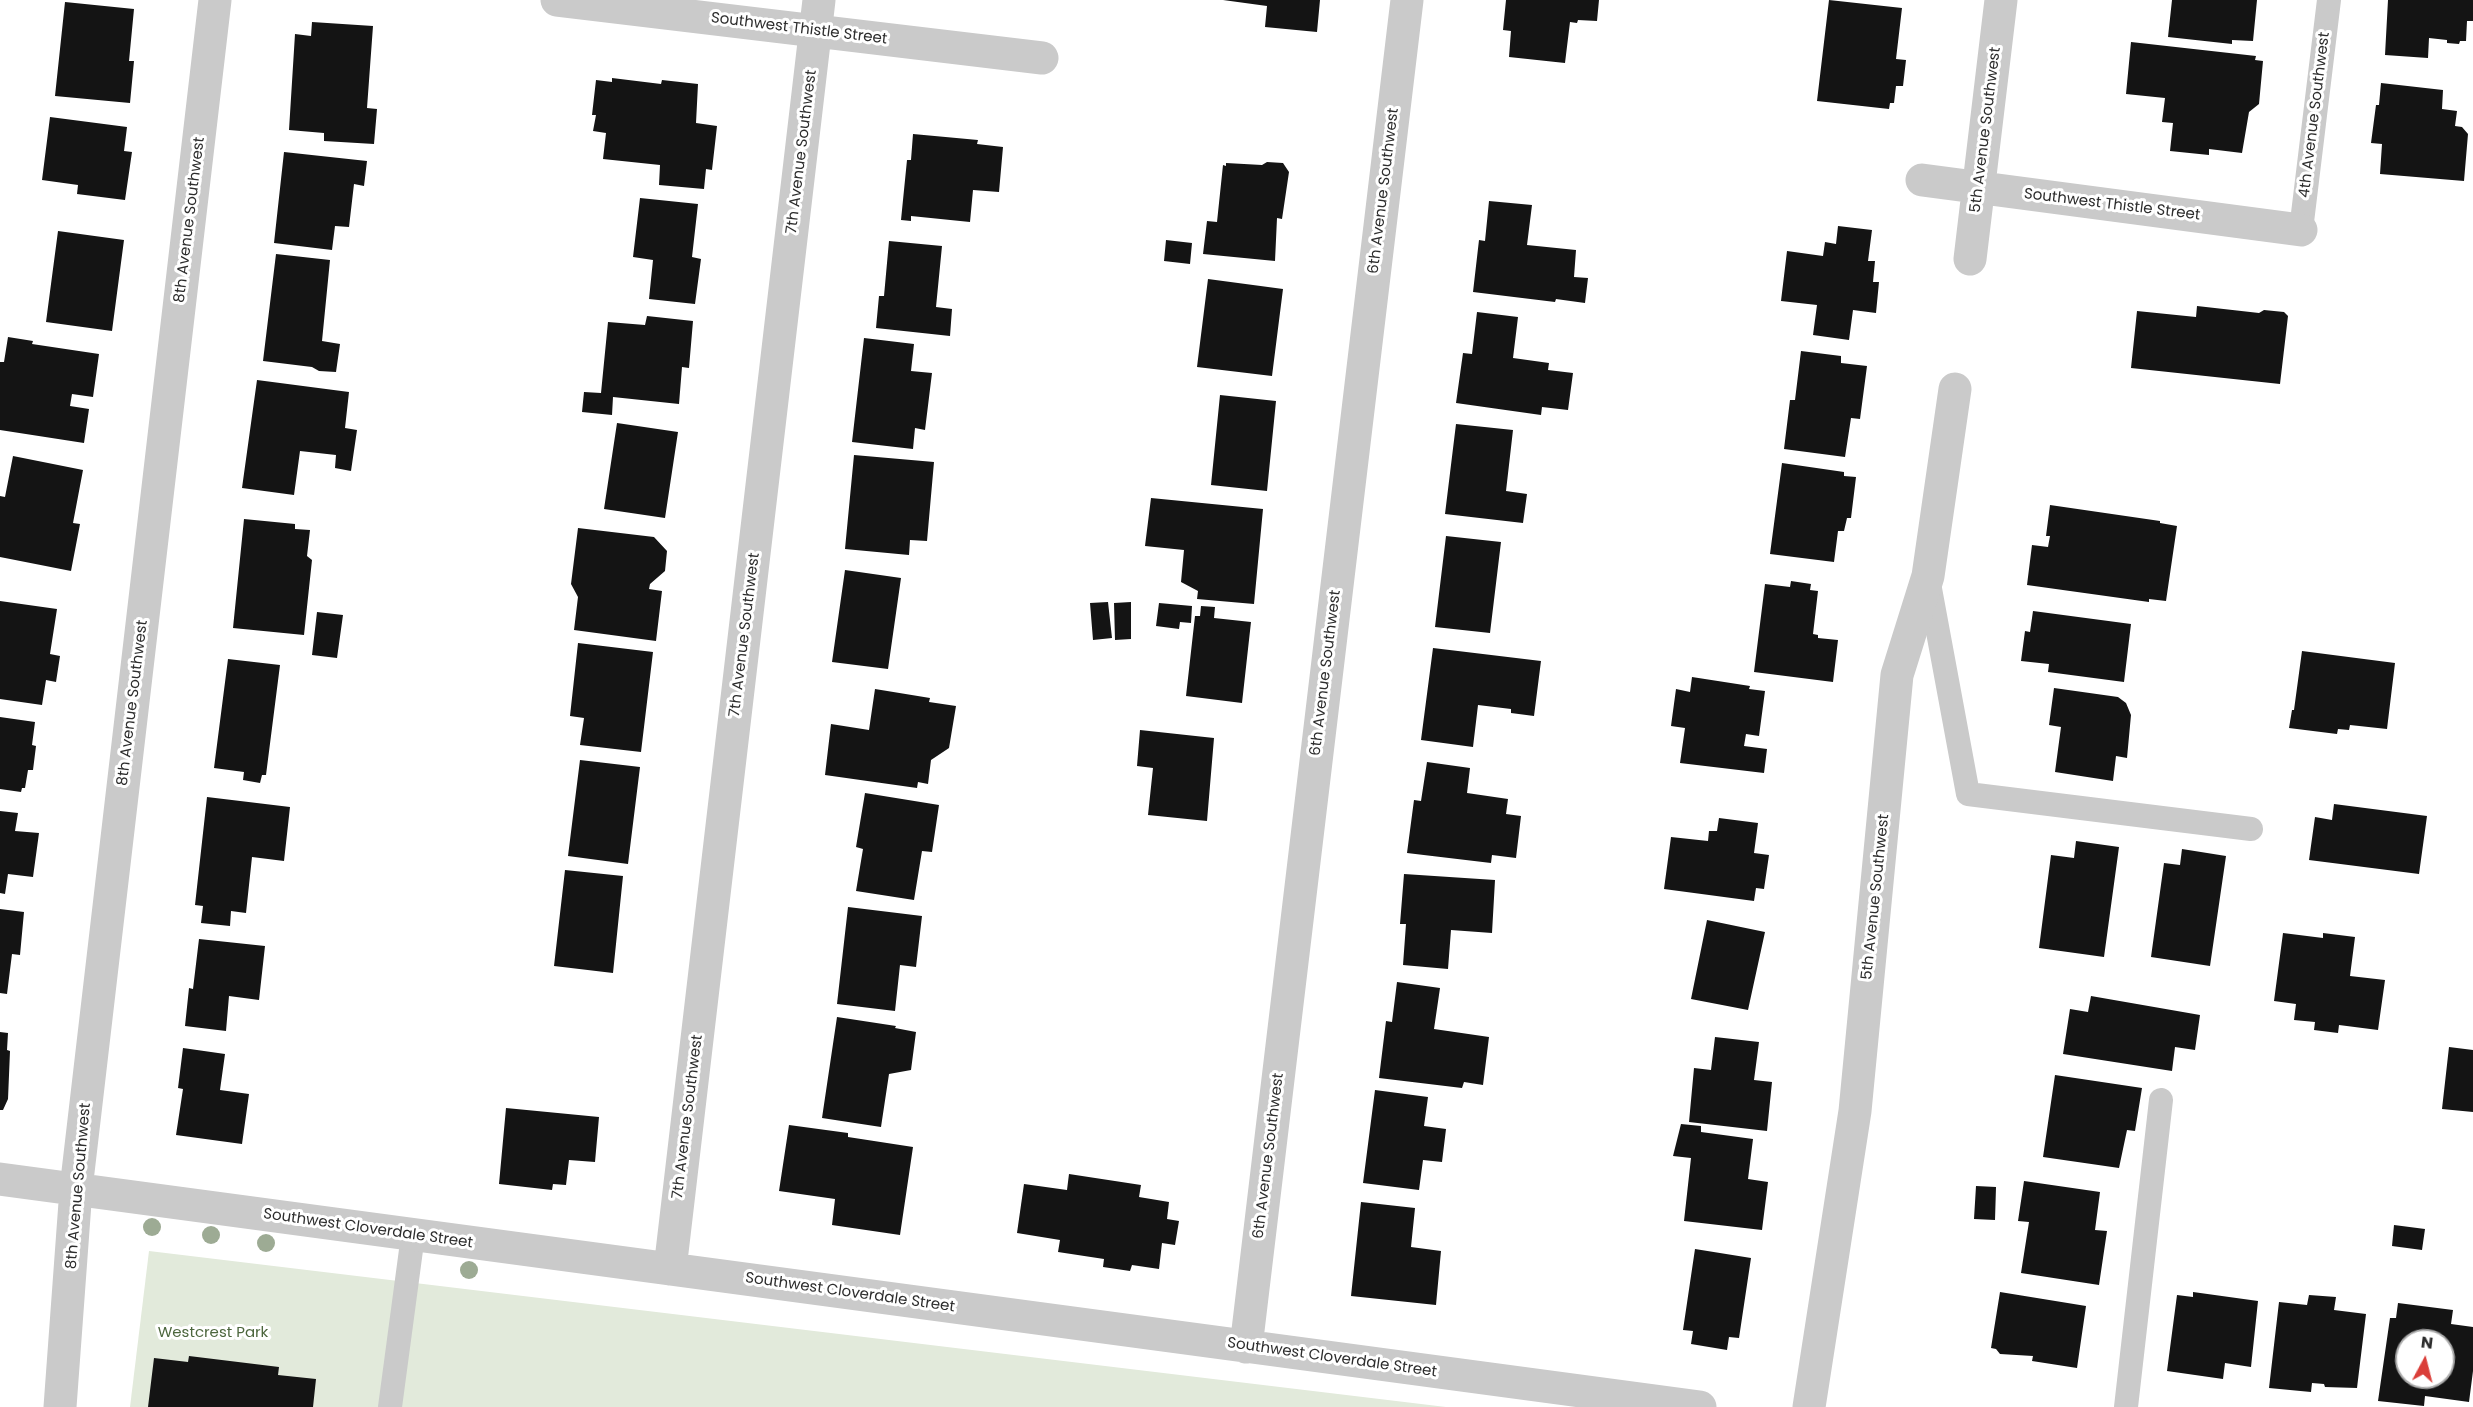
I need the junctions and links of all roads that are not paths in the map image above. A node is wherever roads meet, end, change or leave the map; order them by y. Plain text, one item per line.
1 (215, 0) edge
2 (557, 0) edge
3 (1407, 0) edge
4 (2001, 0) edge
5 (2328, 0) edge
6 (818, 16) edge
7 (1042, 57) dead end
8 (1923, 180) dead end
9 (1979, 188) junction
10 (2301, 230) joint
11 (1970, 259) dead end
12 (1955, 389) dead end
13 (1928, 576) junction
14 (2251, 829) dead end
15 (2161, 1100) dead end
16 (0, 1179) edge
17 (76, 1189) junction
18 (413, 1235) junction
19 (670, 1269) junction
20 (1246, 1347) junction
21 (60, 1407) edge
22 (390, 1407) edge
23 (1700, 1407) edge
24 (1809, 1407) edge
25 (2126, 1407) edge

1 - 17 street, 8th Avenue Southwest
2 - 6 street, Southwest Thistle Street
3 - 20 street, 6th Avenue Southwest
4 - 9 street, 5th Avenue Southwest
5 - 10 lane, 4th Avenue Southwest
6 - 7 street, Southwest Thistle Street
6 - 19 street, 7th Avenue Southwest
8 - 9 street, Southwest Thistle Street
9 - 10 street, Southwest Thistle Street
9 - 11 street, 5th Avenue Southwest
12 - 13 street, 5th Avenue Southwest
13 - 14 lane
13 - 24 street, 5th Avenue Southwest
15 - 25 lane
16 - 17 street, Southwest Cloverdale Street
17 - 18 street, Southwest Cloverdale Street
17 - 21 street, 8th Avenue Southwest
18 - 19 street, Southwest Cloverdale Street
18 - 22 lane
19 - 20 street, Southwest Cloverdale Street
20 - 23 street, Southwest Cloverdale Street

